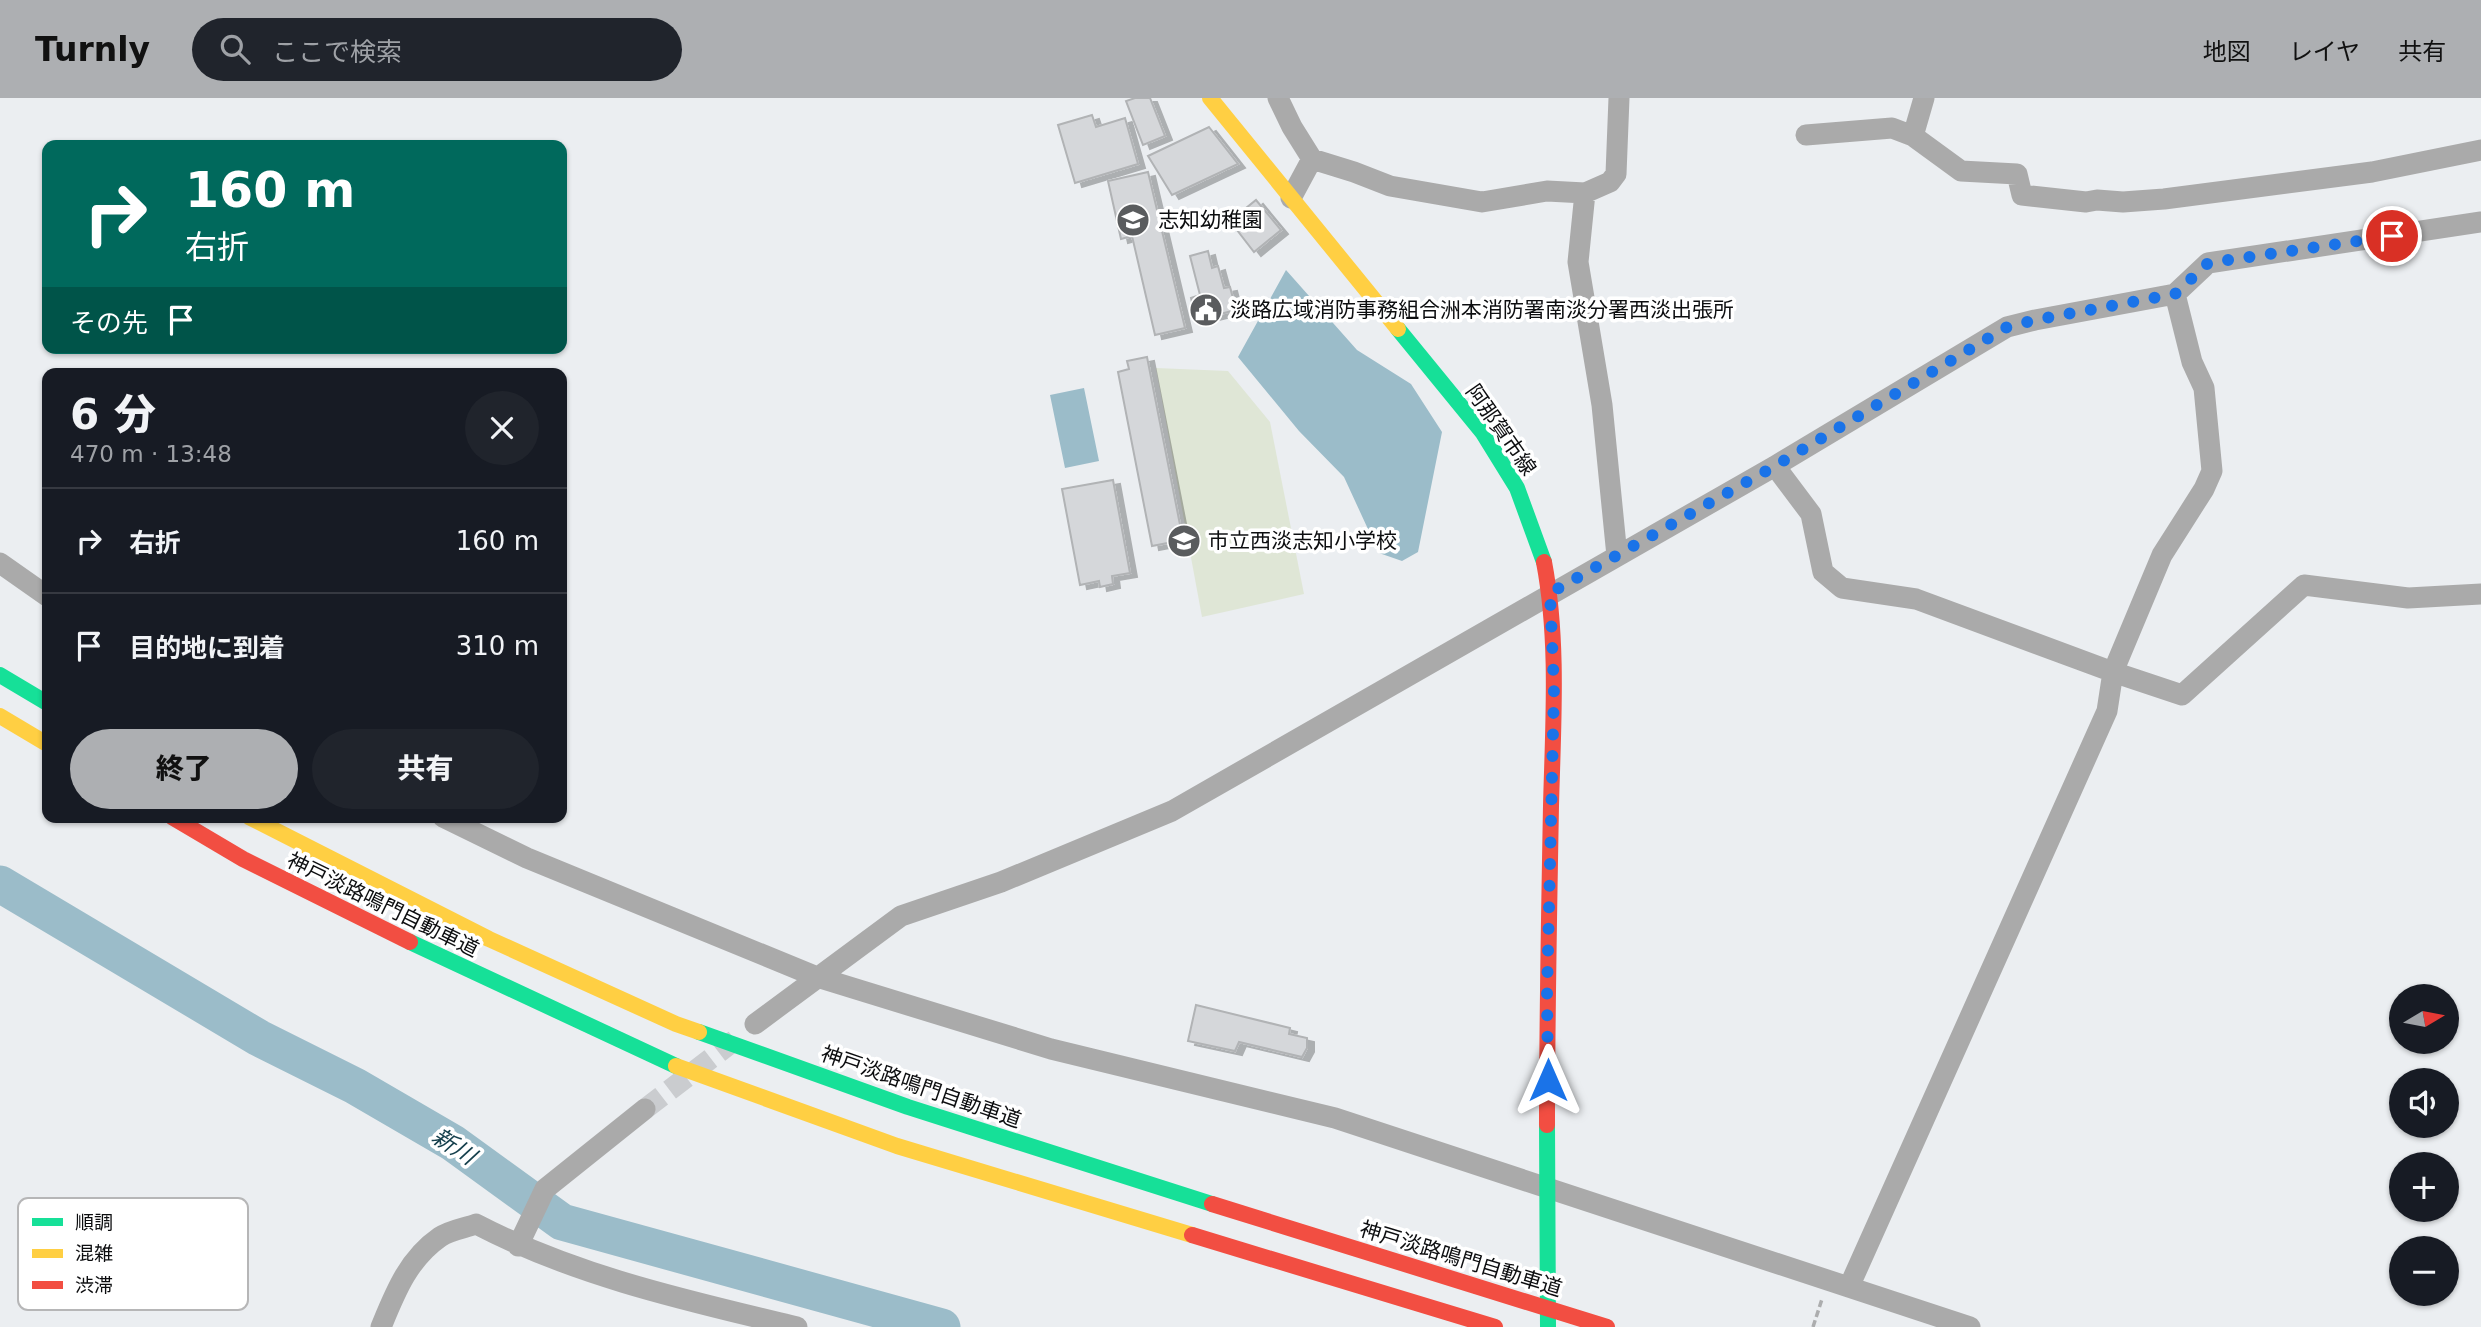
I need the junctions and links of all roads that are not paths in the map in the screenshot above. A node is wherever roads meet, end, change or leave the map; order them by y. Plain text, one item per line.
1 (1210, 98) edge
2 (1278, 98) edge
3 (1619, 98) edge
4 (1924, 98) edge
5 (1806, 135) dead end
6 (1913, 136) junction
7 (2481, 150) edge
8 (1312, 159) junction
9 (1586, 194) junction
10 (1291, 198) junction
11 (2481, 222) edge
12 (2175, 294) junction
13 (1775, 466) junction
14 (1617, 556) junction
15 (0, 562) edge
16 (42, 592) edge
17 (1550, 593) junction
18 (2481, 594) edge
19 (2113, 672) junction
20 (0, 674) edge
21 (42, 700) edge
22 (0, 716) edge
23 (42, 741) edge
24 (182, 823) edge
25 (261, 823) edge
26 (455, 823) edge
27 (817, 977) junction
28 (755, 1024) tunnel mouth
29 (645, 1109) tunnel mouth
30 (1548, 1189) junction
31 (518, 1246) junction
32 (1849, 1287) junction
33 (381, 1327) edge
34 (797, 1327) edge
35 (1495, 1327) edge
36 (1548, 1327) edge
37 (1607, 1327) edge
38 (1970, 1327) edge

1 - 10 main road, 阿那賀市線
2 - 8 street
3 - 9 street
4 - 6 street
5 - 6 street
6 - 7 street
8 - 9 street
8 - 10 street
9 - 14 street
10 - 17 main road, 阿那賀市線
11 - 12 street
12 - 13 street
12 - 19 street
13 - 14 street
13 - 19 street
14 - 17 street
15 - 16 street
17 - 27 street
17 - 30 main road, 阿那賀市線
18 - 19 street
19 - 32 street
20 - 21 main road
22 - 23 main road
24 - 35 main road, 神戸淡路鳴門自動車道
25 - 37 main road, 神戸淡路鳴門自動車道
26 - 27 street
27 - 28 street
27 - 30 street
29 - 31 street
30 - 32 street
30 - 36 main road, 阿那賀市線
31 - 33 street
31 - 34 street
32 - 38 street

